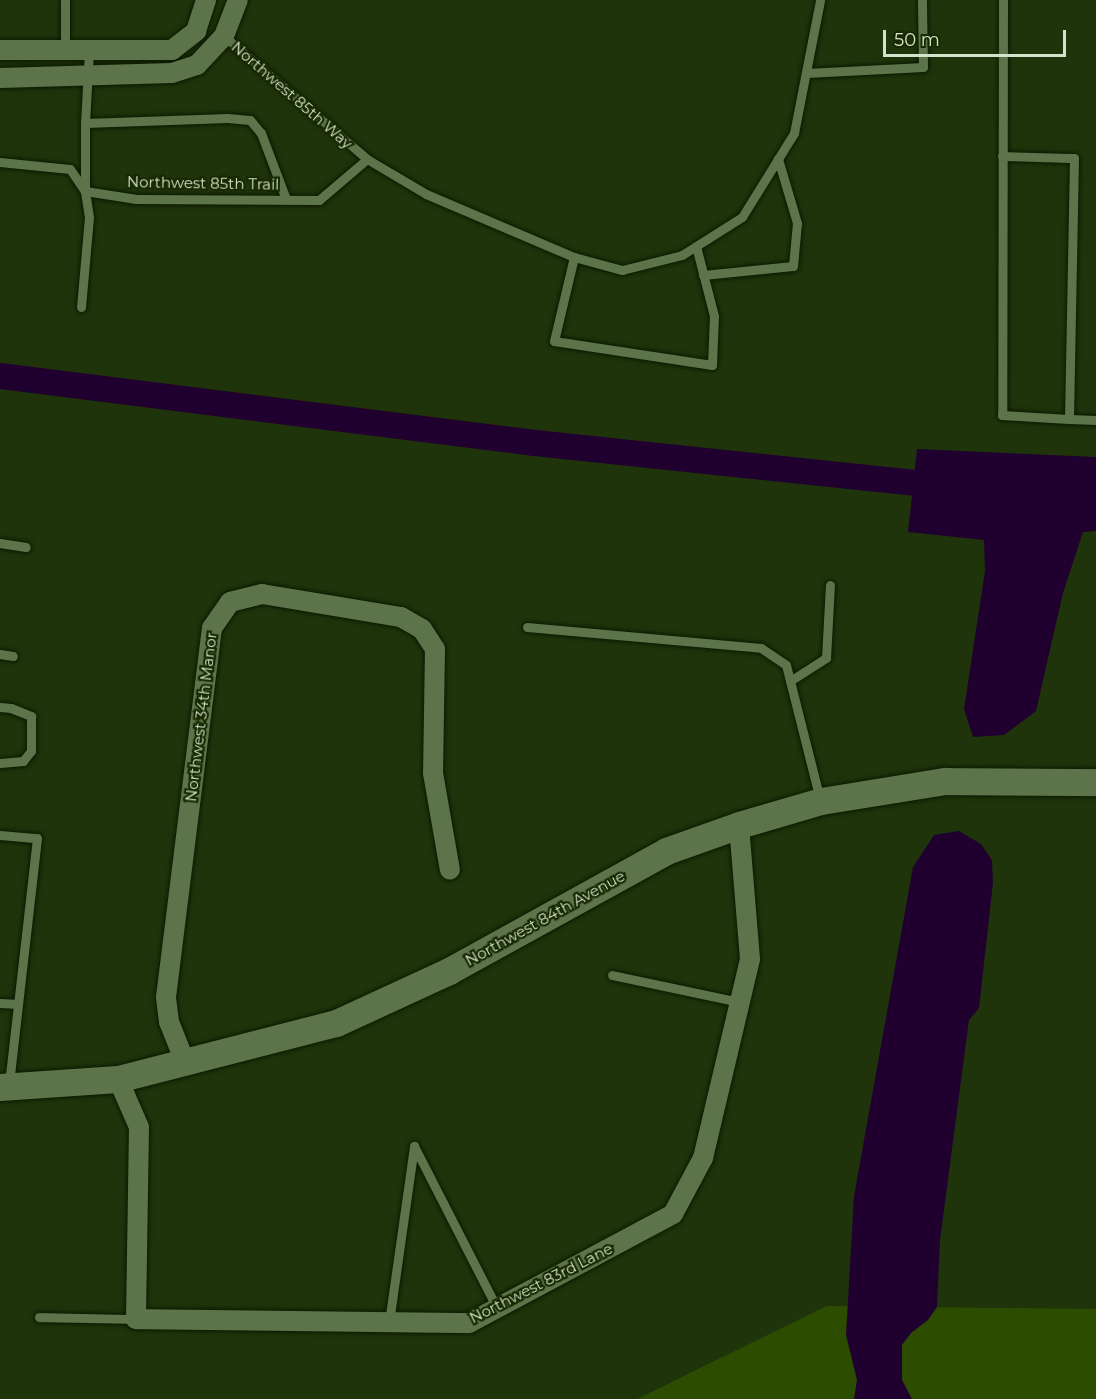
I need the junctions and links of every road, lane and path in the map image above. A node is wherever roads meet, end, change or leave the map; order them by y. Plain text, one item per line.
1 (65, 0) edge
2 (206, 0) edge
3 (214, 0) edge
4 (238, 0) edge
5 (820, 0) edge
6 (922, 0) edge
7 (1003, 0) edge
8 (224, 36) junction
9 (0, 50) edge
10 (65, 50) junction
11 (89, 51) junction
12 (806, 73) junction
13 (87, 76) junction
14 (0, 78) edge
15 (85, 123) junction
16 (1002, 156) junction
17 (367, 159) junction
18 (778, 159) junction
19 (0, 162) edge
20 (85, 191) junction
21 (285, 199) junction
22 (696, 246) junction
23 (574, 257) junction
24 (703, 275) junction
25 (81, 307) dead end
26 (1069, 419) junction
27 (1096, 420) edge
28 (0, 543) edge
29 (26, 547) dead end
30 (830, 585) dead end
31 (527, 627) dead end
32 (0, 654) edge
33 (13, 656) dead end
34 (790, 681) junction
35 (0, 707) edge
36 (0, 763) edge
37 (1096, 782) edge
38 (821, 801) junction
39 (739, 825) junction
40 (0, 835) edge
41 (450, 870) dead end
42 (612, 975) dead end
43 (740, 1002) junction
44 (0, 1003) edge
45 (18, 1004) junction
46 (185, 1062) junction
47 (118, 1080) junction
48 (4, 1087) edge
49 (497, 1308) junction
50 (39, 1317) dead end
51 (136, 1319) junction
52 (389, 1322) junction

1 - 10 lane
2 - 11 street
3 - 8 street
4 - 8 street
5 - 12 lane, Northwest 85th Way
6 - 12 lane
7 - 16 lane
8 - 13 street, Northwest 85th Way
8 - 17 lane, Northwest 85th Way
9 - 10 street
10 - 11 street
11 - 13 lane
12 - 18 lane, Northwest 85th Way
13 - 14 street, Northwest 85th Way
13 - 15 lane
15 - 20 lane
15 - 21 lane
16 - 26 lane
16 - 26 lane
17 - 21 lane, Northwest 85th Trail
17 - 23 lane, Northwest 85th Way
18 - 22 lane, Northwest 85th Way
18 - 24 lane
19 - 20 lane
20 - 21 lane, Northwest 85th Trail
20 - 25 lane
22 - 23 lane, Northwest 85th Way
22 - 24 lane
23 - 24 lane
26 - 27 lane
28 - 29 lane
30 - 34 lane
31 - 34 lane
32 - 33 lane
34 - 38 lane
35 - 36 lane
37 - 38 street, Northwest 84th Avenue
38 - 39 street, Northwest 84th Avenue
39 - 43 street, Northwest 83rd Lane
39 - 46 street, Northwest 84th Avenue
40 - 45 lane
41 - 46 street, Northwest 34th Manor
42 - 43 lane
43 - 49 street, Northwest 83rd Lane
44 - 45 lane
45 - 48 lane
46 - 47 street, Northwest 84th Avenue
47 - 48 street, Northwest 84th Avenue
47 - 51 street
49 - 52 street, Northwest 83rd Lane
49 - 52 lane
50 - 51 lane
51 - 52 street, Northwest 83rd Lane

